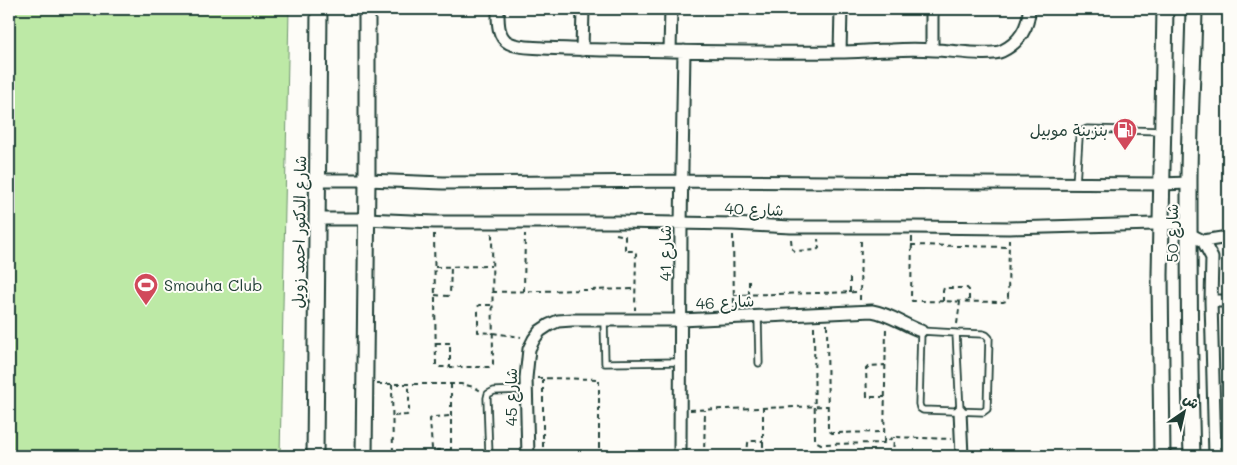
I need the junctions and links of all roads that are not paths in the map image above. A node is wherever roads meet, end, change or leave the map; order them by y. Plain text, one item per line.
1 (318, 9) edge
2 (367, 9) edge
3 (498, 9) edge
4 (583, 9) edge
5 (671, 9) edge
6 (841, 9) edge
7 (932, 9) edge
8 (1029, 9) edge
9 (1165, 9) edge
10 (1194, 9) edge
11 (582, 50) junction
12 (932, 50) junction
13 (670, 51) junction
14 (684, 51) junction
15 (840, 52) junction
16 (1162, 131) junction
17 (317, 180) junction
18 (367, 180) junction
19 (681, 180) junction
20 (1189, 183) junction
21 (1076, 184) junction
22 (1161, 184) junction
23 (316, 219) junction
24 (366, 219) junction
25 (681, 224) junction
26 (1162, 224) junction
27 (1190, 228) junction
28 (1228, 237) edge
29 (1203, 241) junction
30 (1211, 301) junction
31 (1228, 301) edge
32 (758, 316) junction
33 (604, 320) junction
34 (681, 320) junction
35 (922, 331) junction
36 (956, 333) junction
37 (534, 339) joint
38 (681, 362) junction
39 (759, 363) dead end
40 (526, 390) junction
41 (960, 411) junction
42 (315, 456) edge
43 (364, 456) edge
44 (489, 456) edge
45 (528, 456) edge
46 (680, 456) edge
47 (962, 456) edge
48 (1162, 456) edge
49 (1192, 456) edge
50 (1215, 456) edge

1 - 17 street, شارع الدكتور احمد زويل
2 - 18 street
3 - 11 street
4 - 11 street
5 - 13 street
6 - 15 street
7 - 12 street
8 - 12 street
9 - 16 street, شارع 50
10 - 20 street, شارع 50
11 - 13 street
12 - 15 street
13 - 14 street
14 - 15 street
14 - 19 street, شارع 41
16 - 21 lane
16 - 22 street, شارع 50
17 - 18 street, شارع 40
17 - 23 street, شارع الدكتور احمد زويل
18 - 19 street, شارع 40
18 - 24 street
19 - 21 street, شارع 40
19 - 25 street, شارع 41
20 - 22 street, شارع 40
20 - 27 street, شارع 50
21 - 22 street, شارع 40
22 - 26 street, شارع 50
23 - 24 street, شارع 40
23 - 42 street, شارع الدكتور احمد زويل
24 - 25 street, شارع 40
24 - 43 street
25 - 26 street, شارع 40
25 - 34 street, شارع 41
26 - 27 street, شارع 40
26 - 48 street, شارع 50
27 - 29 street
27 - 49 street, شارع 50
28 - 29 street
29 - 30 street
30 - 31 street
30 - 50 street
32 - 34 street, شارع 46
32 - 35 street, شارع 46
32 - 39 lane
33 - 34 street, شارع 46
33 - 37 street, شارع 46
33 - 38 lane
34 - 38 street, شارع 41
35 - 36 lane
35 - 41 lane
36 - 41 lane
36 - 41 lane
37 - 40 street, شارع 45
38 - 46 street, شارع 41
40 - 44 lane
40 - 45 street, شارع 45
41 - 47 street

